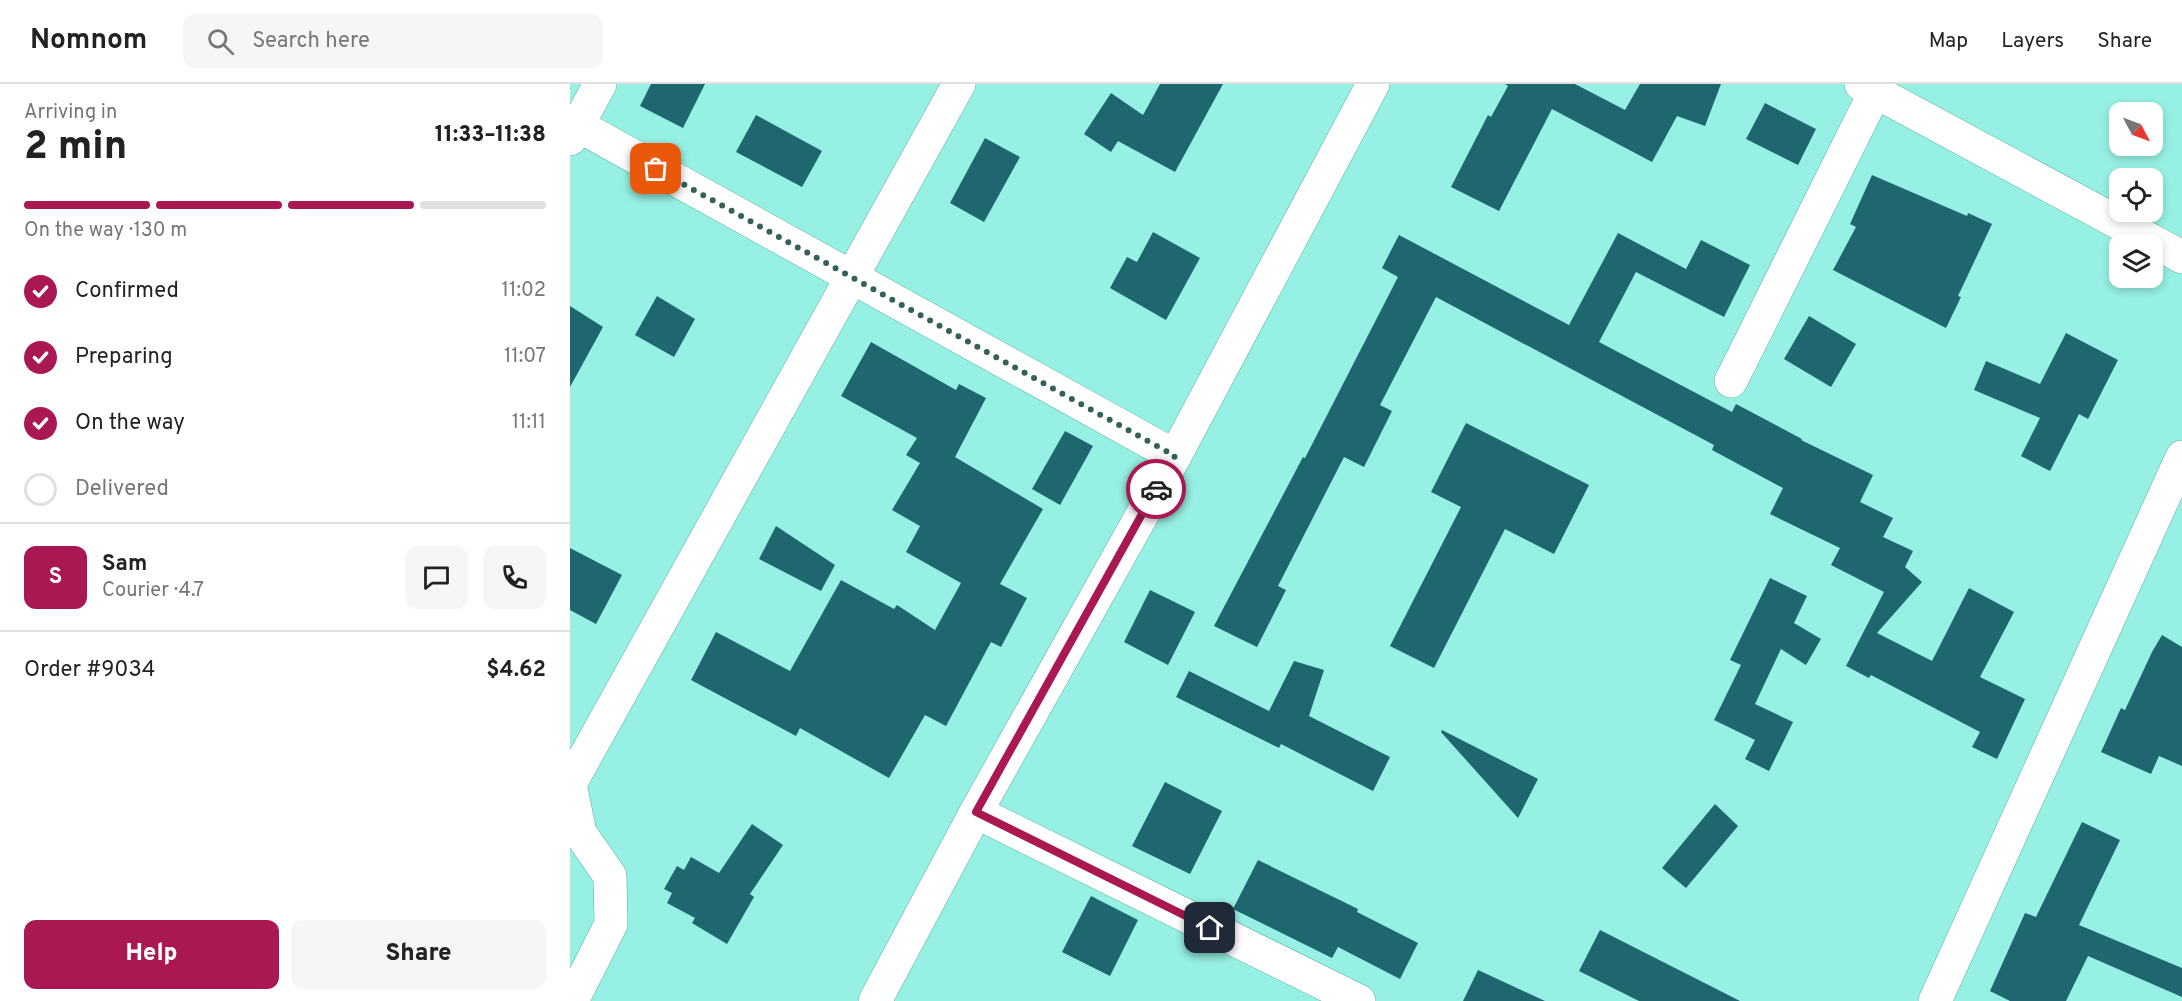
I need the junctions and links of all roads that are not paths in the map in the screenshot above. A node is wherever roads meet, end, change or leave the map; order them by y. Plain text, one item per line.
1 (600, 84) edge
2 (959, 84) edge
3 (1373, 84) edge
4 (1872, 86) edge
5 (572, 128) edge
6 (2182, 257) edge
7 (851, 277) junction
8 (1731, 381) dead end
9 (1175, 456) junction
10 (2182, 458) edge
11 (976, 812) junction
12 (572, 1001) edge
13 (874, 1001) edge
14 (1359, 1001) edge
15 (1935, 1001) edge

1 - 5 street
2 - 7 street
3 - 9 street
4 - 6 street
4 - 8 street
5 - 7 street
7 - 9 street
7 - 12 street
9 - 11 street
10 - 15 street
11 - 13 street
11 - 14 street

